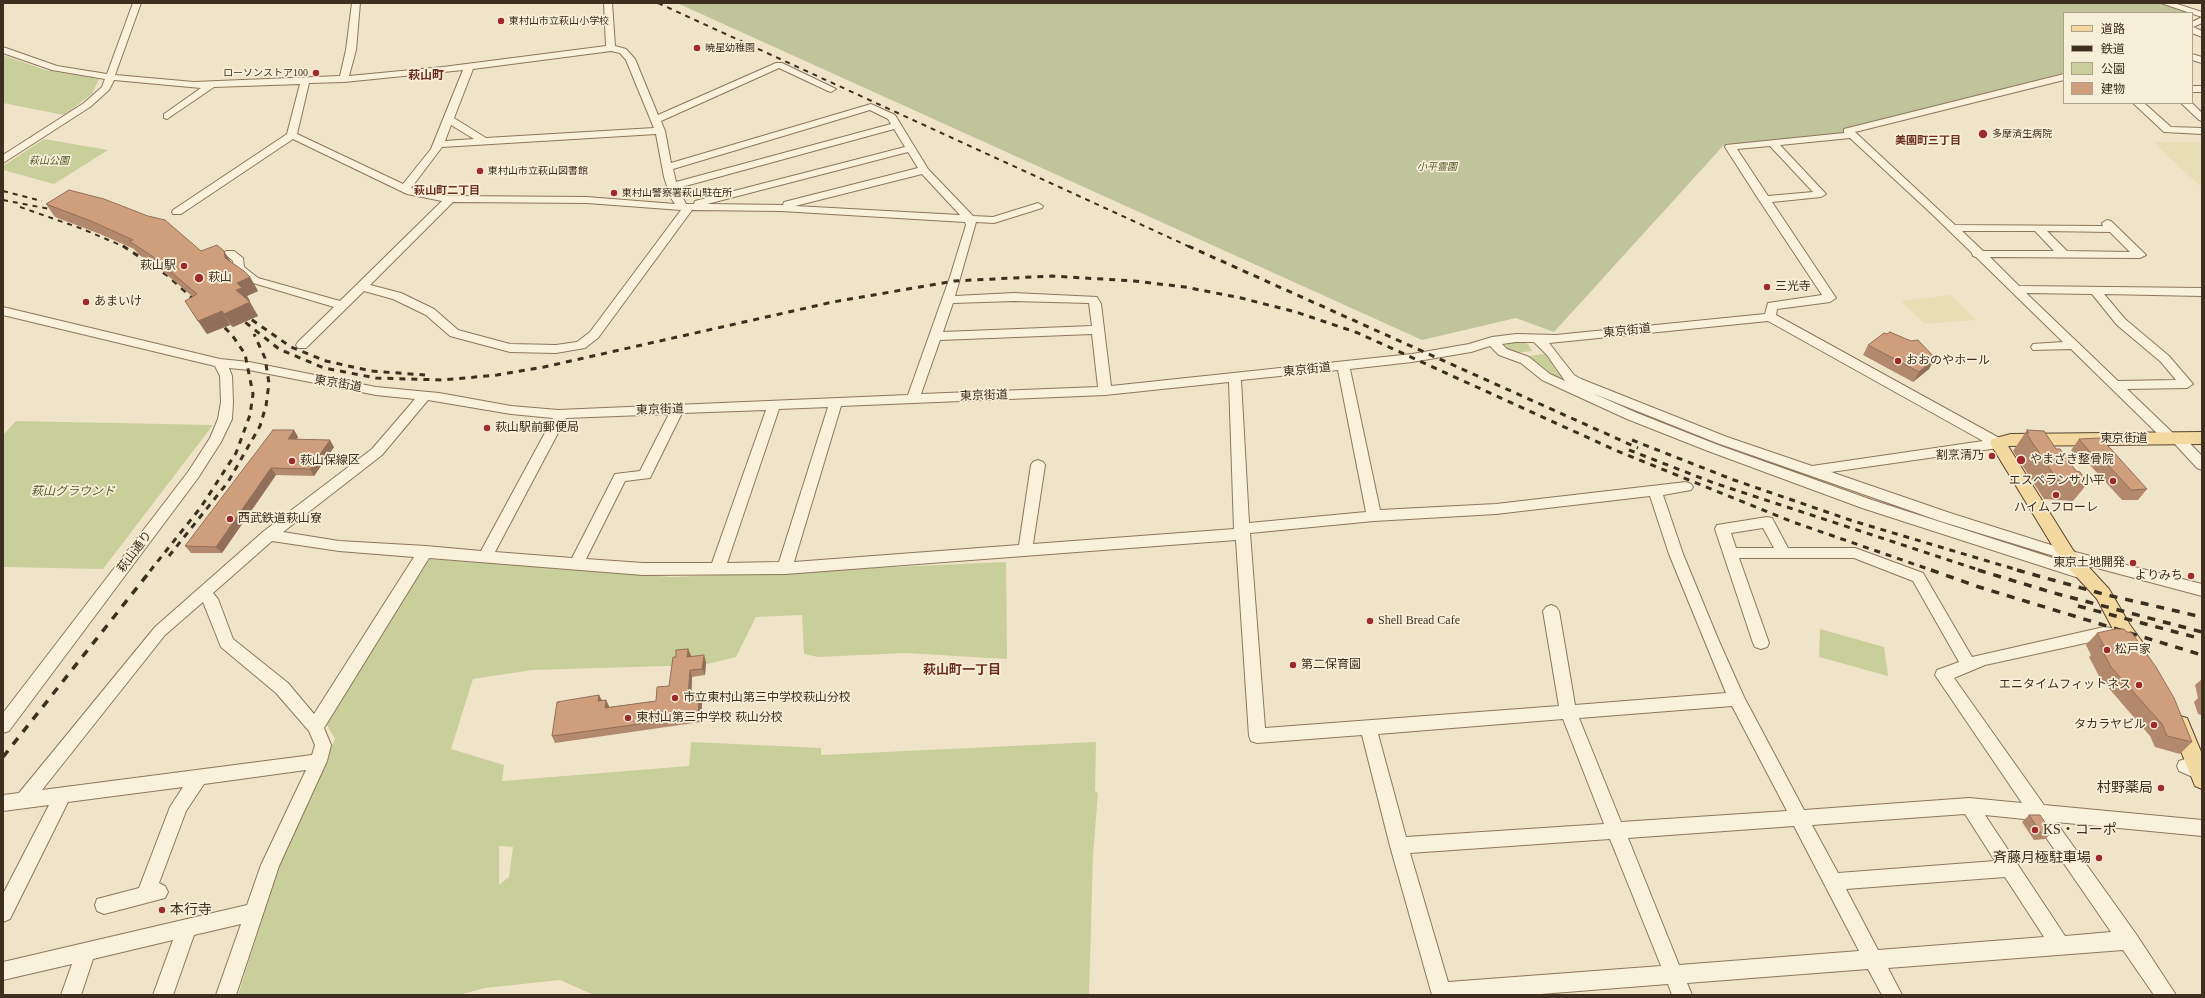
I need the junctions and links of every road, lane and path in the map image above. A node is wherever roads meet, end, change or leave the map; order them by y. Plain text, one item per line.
1 (138, 3) edge
2 (356, 3) edge
3 (608, 3) edge
4 (2165, 3) edge
5 (2193, 12) edge
6 (2202, 20) edge
7 (2193, 25) edge
8 (611, 48) junction
9 (3, 50) edge
10 (469, 67) junction
11 (109, 77) junction
12 (2063, 77) edge
13 (344, 79) junction
14 (304, 82) junction
15 (211, 85) junction
16 (831, 89) dead end
17 (2139, 104) edge
18 (2187, 104) edge
19 (167, 116) dead end
20 (2202, 118) edge
21 (448, 119) junction
22 (654, 120) junction
23 (898, 125) junction
24 (660, 131) junction
25 (2202, 131) edge
26 (292, 135) junction
27 (1850, 135) junction
28 (484, 141) junction
29 (1773, 143) junction
30 (439, 144) junction
31 (912, 148) junction
32 (3, 160) edge
33 (668, 167) junction
34 (924, 170) junction
35 (672, 186) junction
36 (404, 189) junction
37 (450, 199) junction
38 (1764, 200) junction
39 (1038, 206) dead end
40 (686, 207) junction
41 (781, 208) junction
42 (177, 212) dead end
43 (969, 218) junction
44 (1952, 228) junction
45 (2038, 228) junction
46 (230, 253) dead end
47 (1977, 254) junction
48 (2063, 254) junction
49 (360, 286) junction
50 (2015, 289) junction
51 (2095, 290) junction
52 (2202, 292) edge
53 (947, 300) junction
54 (342, 304) junction
55 (3, 311) edge
56 (1771, 311) junction
57 (1097, 330) junction
58 (935, 336) junction
59 (1537, 338) junction
60 (1492, 341) junction
61 (302, 345) dead end
62 (2072, 345) junction
63 (2037, 347) dead end
64 (220, 363) junction
65 (1343, 366) junction
66 (1235, 378) junction
67 (2114, 385) junction
68 (1106, 391) junction
69 (425, 396) junction
70 (913, 399) junction
71 (835, 404) junction
72 (774, 405) junction
73 (676, 410) junction
74 (562, 414) junction
75 (2174, 438) junction
76 (2202, 438) edge
77 (1998, 443) junction
78 (1038, 465) dead end
79 (2202, 465) edge
80 (1809, 471) junction
81 (1781, 474) junction
82 (1686, 487) dead end
83 (1655, 491) junction
84 (1374, 516) junction
85 (1242, 531) junction
86 (269, 535) junction
87 (426, 551) junction
88 (1025, 551) junction
89 (1731, 553) junction
90 (1784, 553) junction
91 (2067, 555) junction
92 (486, 556) junction
93 (576, 564) junction
94 (785, 568) junction
95 (716, 569) junction
96 (2082, 573) junction
97 (2202, 590) edge
98 (203, 593) junction
99 (1551, 611) dead end
100 (2125, 633) junction
101 (1761, 643) dead end
102 (2145, 662) edge
103 (1968, 664) junction
104 (1737, 699) junction
105 (2172, 709) edge
106 (1568, 712) junction
107 (3, 726) edge
108 (315, 726) junction
109 (1368, 727) junction
110 (319, 761) junction
111 (2197, 774) edge
112 (200, 776) junction
113 (63, 795) junction
114 (24, 800) junction
115 (3, 803) edge
116 (1969, 806) junction
117 (2040, 812) junction
118 (1799, 817) junction
119 (2202, 828) edge
120 (1615, 829) junction
121 (1399, 846) junction
122 (2010, 868) junction
123 (1833, 882) junction
124 (104, 905) dead end
125 (254, 912) junction
126 (3, 913) edge
127 (187, 928) junction
128 (2129, 940) junction
129 (2060, 946) junction
130 (86, 952) junction
131 (1874, 960) junction
132 (3, 971) edge
133 (1674, 975) junction
134 (1442, 993) edge
135 (71, 995) edge
136 (163, 995) edge
137 (226, 995) edge
138 (1682, 995) edge
139 (1892, 995) edge
140 (2166, 995) edge

1 - 11 street
2 - 13 street
3 - 8 street
4 - 5 street
6 - 7 street
8 - 10 street
8 - 22 street
9 - 11 street
10 - 13 street
10 - 21 street
11 - 15 street
11 - 32 street
12 - 27 street
13 - 14 street
14 - 15 street
14 - 26 street
15 - 19 street
16 - 22 street
17 - 25 street
18 - 20 street
21 - 28 street
21 - 30 street
22 - 24 street
23 - 31 street
23 - 33 street
23 - 35 street
24 - 28 street
24 - 33 street
26 - 36 street
26 - 42 street
27 - 29 street
27 - 44 street
28 - 30 street
29 - 38 street
29 - 38 street
30 - 36 street
31 - 34 street
31 - 40 street
33 - 35 street
34 - 41 street
34 - 43 street
35 - 40 street
36 - 37 street
37 - 40 street
37 - 49 street
38 - 56 street, 東京街道
39 - 43 street
40 - 41 street
40 - 49 street
41 - 43 street
43 - 53 street
44 - 45 street
44 - 47 street
45 - 48 street
45 - 48 street
46 - 54 street
47 - 48 street
47 - 50 street
49 - 54 street
50 - 51 street
50 - 62 street
51 - 52 street
51 - 67 street
53 - 57 street
53 - 58 street
54 - 61 street
55 - 64 street, 東京街道
56 - 59 street, 東京街道
56 - 77 street
57 - 58 street
57 - 68 street
58 - 70 street
59 - 60 street, 東京街道
59 - 80 street
60 - 65 street, 東京街道
60 - 81 street
62 - 63 street
62 - 67 street
64 - 69 street, 東京街道
64 - 107 street, 萩山通り
65 - 66 street, 東京街道
65 - 84 street
66 - 68 street, 東京街道
66 - 85 street
67 - 75 street
68 - 70 street, 東京街道
69 - 74 street, 東京街道
69 - 86 street
70 - 71 street, 東京街道
71 - 72 street, 東京街道
71 - 94 street
72 - 73 street, 東京街道
72 - 95 street
73 - 74 street, 東京街道
73 - 93 street
74 - 92 street
75 - 76 main road, 東京街道
75 - 77 main road, 東京街道
75 - 79 street
77 - 80 street
77 - 91 main road
78 - 88 street
80 - 81 street
80 - 91 street
81 - 96 street
82 - 83 street
83 - 84 street
83 - 104 street
84 - 85 street
85 - 88 street
85 - 109 street
86 - 87 street
86 - 98 street
87 - 92 street
87 - 108 street
88 - 94 street
89 - 90 street
89 - 90 street
89 - 101 street
90 - 103 street
91 - 96 main road
91 - 97 street
92 - 93 street
93 - 95 street
94 - 95 street
96 - 100 main road
98 - 108 street
98 - 114 street
99 - 106 street
100 - 102 main road
100 - 103 street
103 - 117 street
104 - 106 street
104 - 118 street
105 - 111 main road
106 - 109 street
106 - 120 street
108 - 110 street
109 - 121 street
110 - 112 street
110 - 125 street
112 - 113 street
112 - 124 street
113 - 114 street
113 - 126 street
114 - 115 street
116 - 117 street
116 - 118 street
116 - 122 street
117 - 119 street
117 - 128 street
118 - 120 street
118 - 123 street
120 - 121 street
120 - 133 street
121 - 134 street
122 - 123 street
122 - 129 street
123 - 131 street
125 - 127 street
125 - 137 street
127 - 130 street
127 - 136 street
128 - 129 street
128 - 140 street
129 - 131 street
130 - 132 street
130 - 135 street
131 - 133 street
131 - 139 street
133 - 134 street
133 - 138 street

